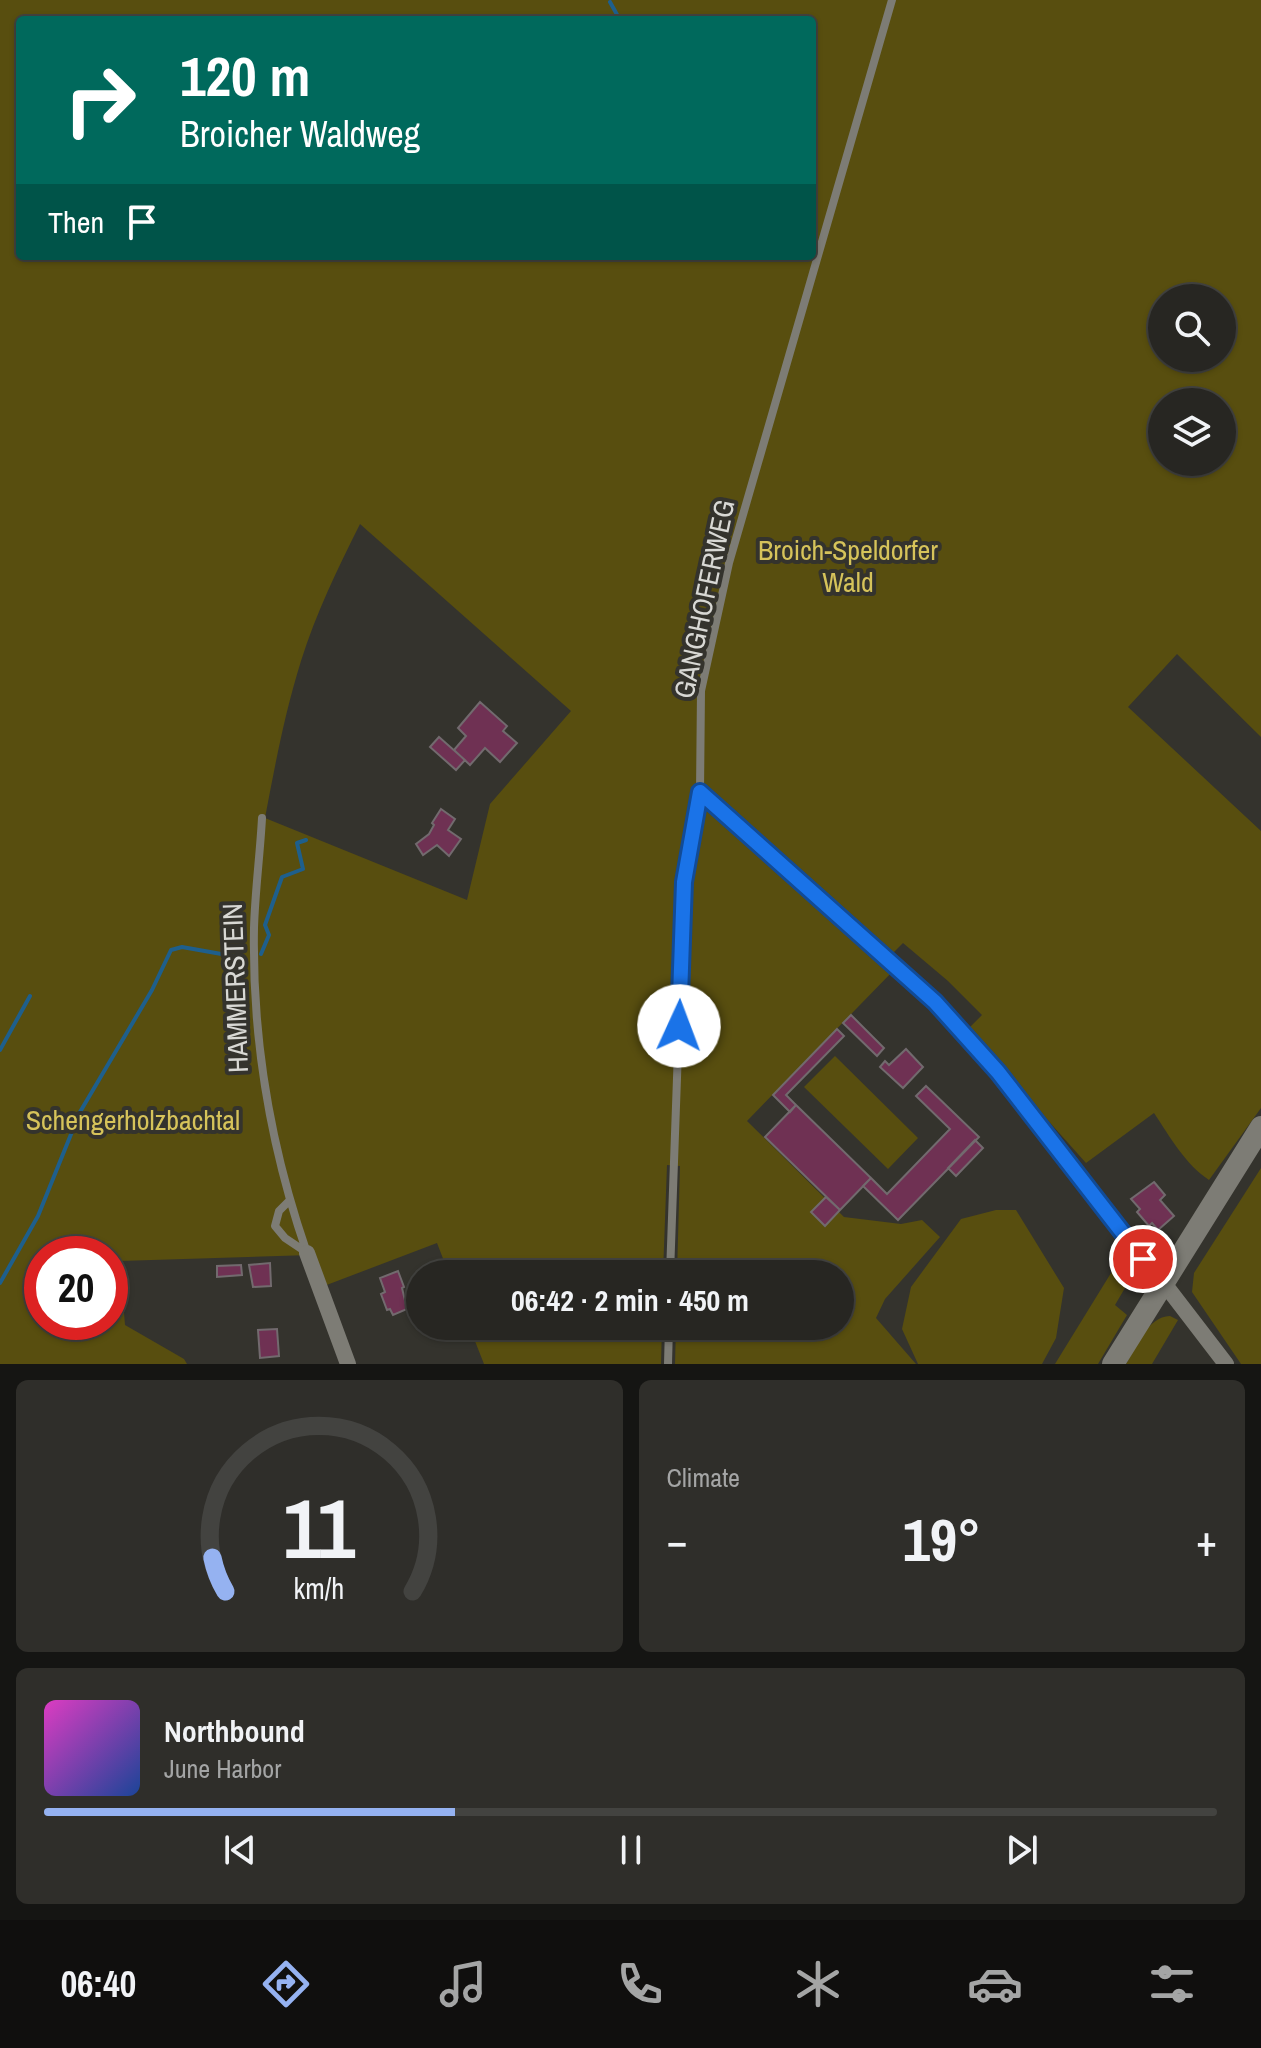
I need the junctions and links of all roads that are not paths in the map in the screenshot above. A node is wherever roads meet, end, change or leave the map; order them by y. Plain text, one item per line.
1 (892, 0) edge
2 (700, 792) junction
3 (262, 818) dead end
4 (1261, 1127) edge
5 (289, 1201) junction
6 (307, 1253) junction
7 (670, 1260) edge
8 (1163, 1282) junction
9 (669, 1340) edge
10 (348, 1364) edge
11 (668, 1364) edge
12 (1113, 1364) edge
13 (1226, 1364) edge

1 - 2 lane, GANGHOFERWEG
2 - 7 lane, GANGHOFERWEG
2 - 8 lane
3 - 5 lane, HAMMERSTEIN
4 - 8 main road
5 - 6 lane, HAMMERSTEIN
5 - 6 lane, HAMMERSTEIN
6 - 10 street, HAMMERSTEIN
8 - 12 main road
8 - 13 street
9 - 11 lane

